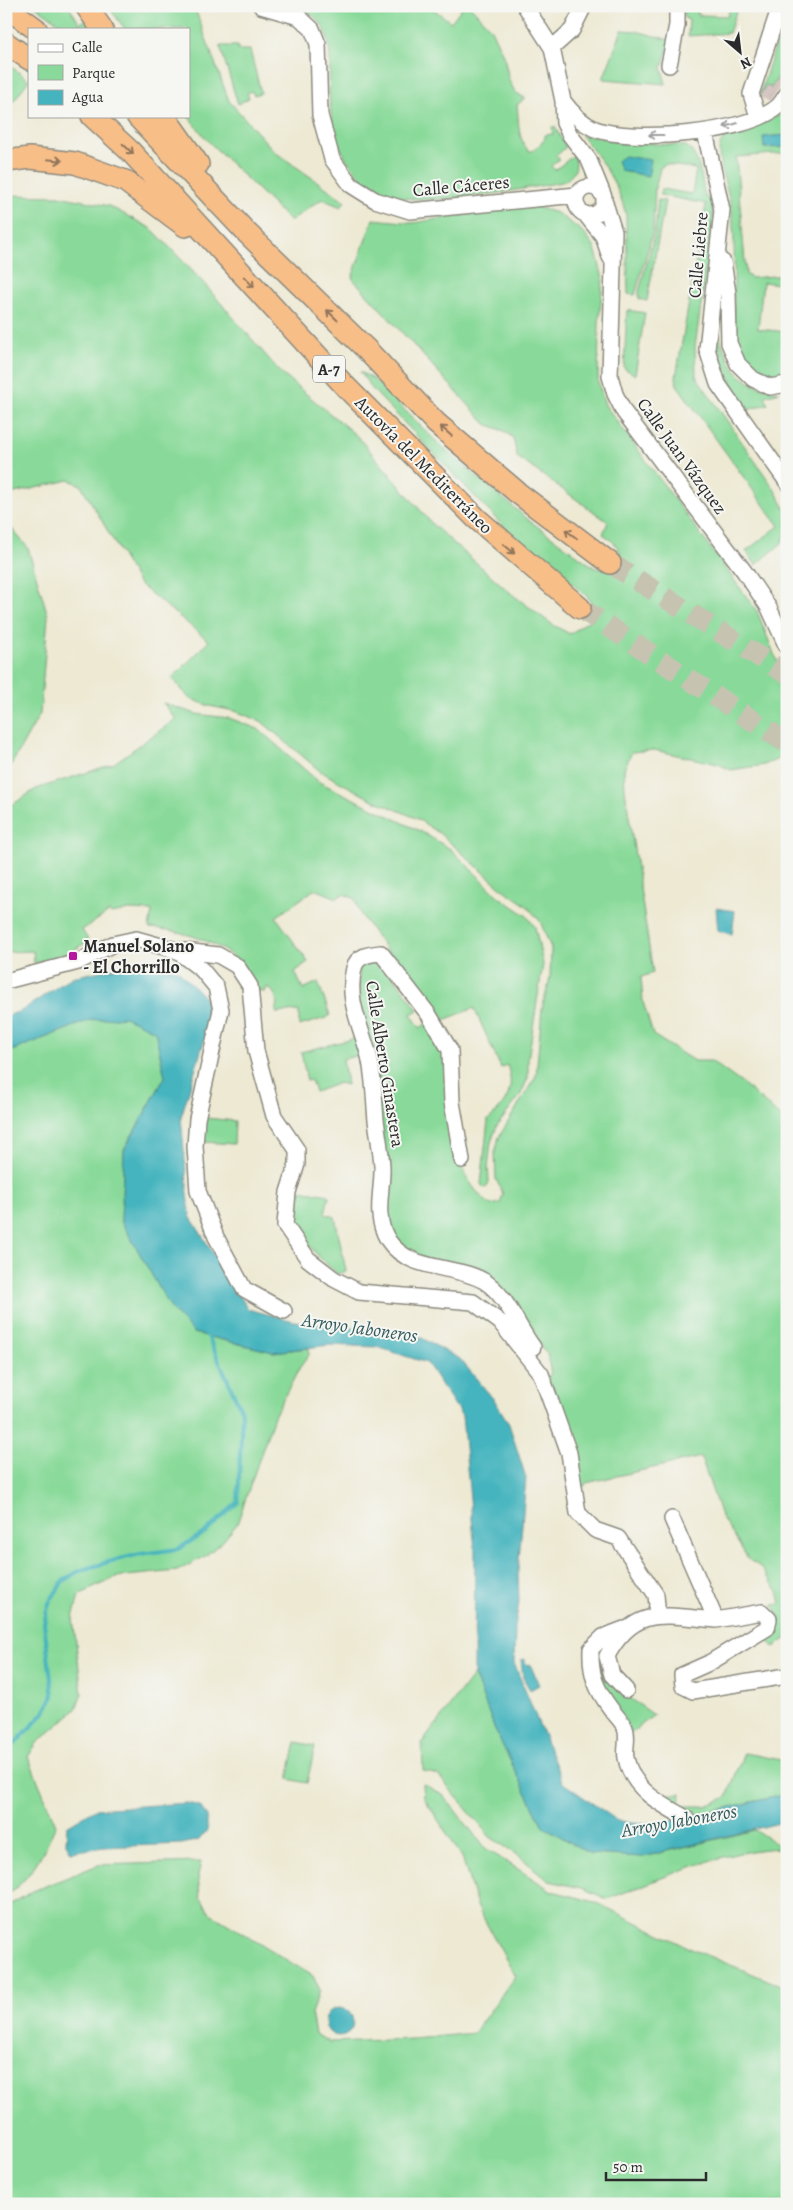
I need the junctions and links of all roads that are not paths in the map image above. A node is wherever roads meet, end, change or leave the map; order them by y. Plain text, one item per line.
1 (86, 6) edge
2 (261, 6) edge
3 (524, 6) edge
4 (584, 6) edge
5 (677, 6) edge
6 (780, 6) edge
7 (6, 7) edge
8 (35, 28) edge
9 (101, 28) edge
10 (6, 43) edge
11 (552, 48) junction
12 (28, 58) edge
13 (669, 65) dead end
14 (787, 94) edge
15 (563, 102) junction
16 (758, 117) junction
17 (94, 118) edge
18 (139, 118) edge
19 (165, 118) edge
20 (705, 132) junction
21 (582, 151) junction
22 (6, 161) edge
23 (579, 192) junction
24 (532, 199) junction
25 (604, 200) junction
26 (583, 213) junction
27 (246, 232) junction
28 (720, 244) junction
29 (224, 255) junction
30 (614, 268) junction
31 (787, 384) edge
32 (787, 482) edge
33 (610, 563) tunnel mouth
34 (580, 608) tunnel mouth
35 (787, 647) edge
36 (175, 950) junction
37 (6, 981) edge
38 (462, 1160) dead end
39 (284, 1311) dead end
40 (541, 1374) junction
41 (672, 1519) dead end
42 (654, 1615) junction
43 (716, 1620) junction
44 (625, 1628) junction
45 (787, 1676) edge
46 (626, 1690) dead end
47 (686, 1818) dead end

1 - 9 highway
2 - 24 street, Calle Cáceres
3 - 11 street
4 - 11 street
5 - 13 street
6 - 16 street
7 - 8 highway
10 - 12 highway
11 - 15 street
14 - 16 street
20 -> 15 street
15 - 21 street
16 -> 20 street
17 -> 29 highway, Autovía del Mediterráneo / A-7
18 - 27 highway, A-7
19 - 27 highway
20 - 28 street, Calle Liebre
21 - 23 street
21 - 25 street
22 -> 29 highway
23 - 24 street, Calle Cáceres
23 - 25 street
23 - 26 street
24 - 26 street, Calle Cáceres
25 - 26 street
25 - 30 street, Calle Juan Vázquez
26 - 30 street, Calle Juan Vázquez
33 -> 27 highway, A-7
28 - 31 street
28 - 32 street, Calle Liebre
29 -> 34 highway, Autovía del Mediterráneo / A-7
30 - 35 street, Calle Juan Vázquez
36 - 37 street
36 - 39 street
36 - 40 street
38 - 40 street, Calle Alberto Ginastera
40 - 42 street
41 - 43 street
42 - 43 street
42 - 44 street
43 - 45 street
44 - 46 street
44 - 47 street

